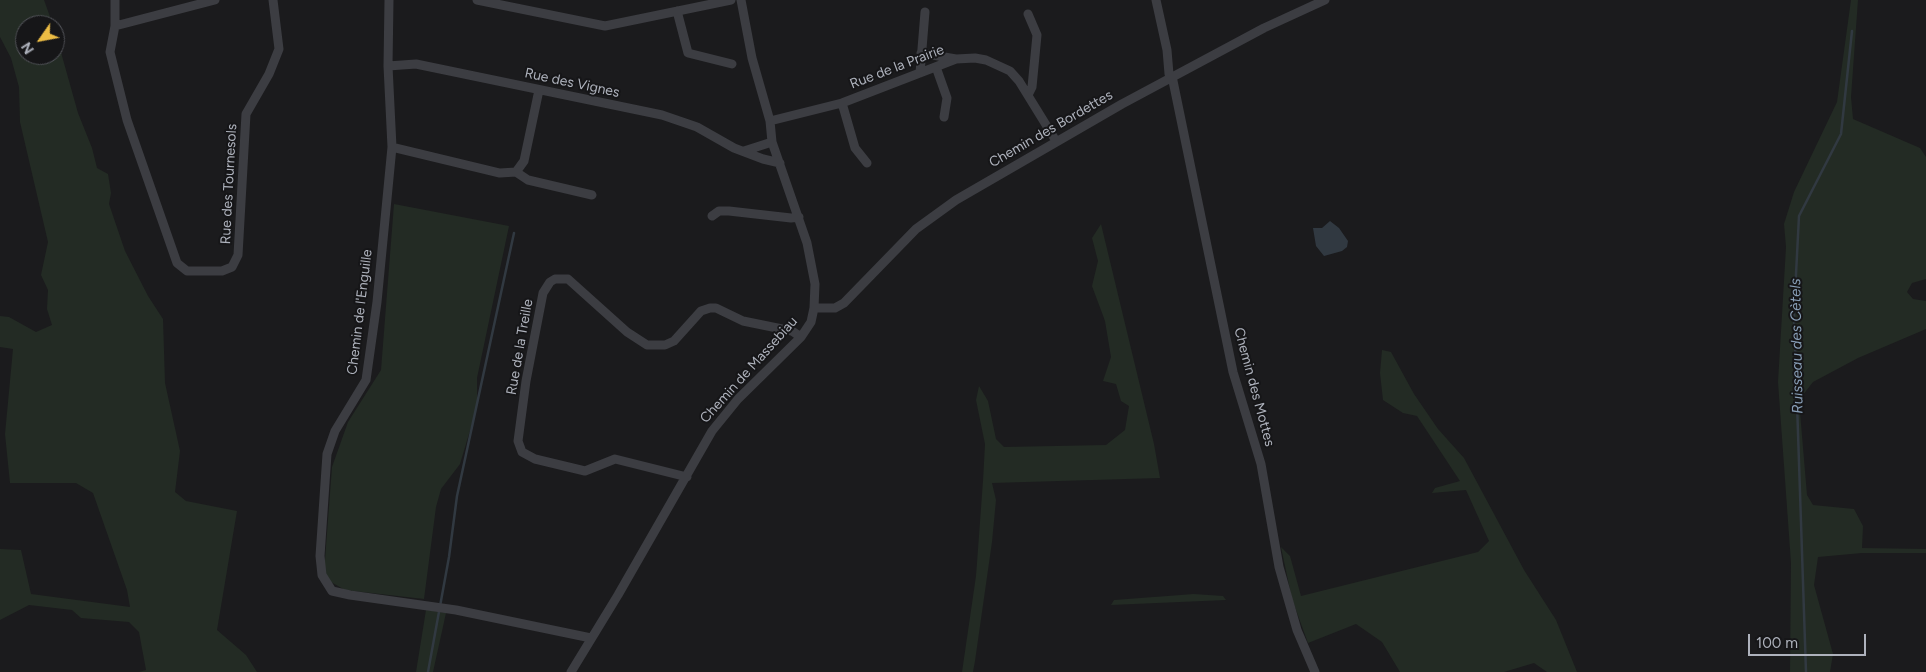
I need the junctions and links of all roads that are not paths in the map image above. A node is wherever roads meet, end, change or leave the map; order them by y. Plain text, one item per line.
1 (115, 0) edge
2 (215, 0) edge
3 (273, 0) edge
4 (389, 0) edge
5 (477, 0) edge
6 (731, 0) edge
7 (741, 0) edge
8 (1156, 0) edge
9 (1325, 0) edge
10 (677, 11) junction
11 (925, 12) dead end
12 (1028, 14) dead end
13 (115, 26) junction
14 (1167, 50) junction
15 (921, 53) junction
16 (956, 59) junction
17 (732, 64) dead end
18 (388, 66) junction
19 (936, 67) junction
20 (1180, 72) junction
21 (920, 73) junction
22 (1171, 77) junction
23 (540, 90) junction
24 (1028, 95) junction
25 (842, 102) junction
26 (944, 118) dead end
27 (770, 122) junction
28 (1056, 141) junction
29 (772, 142) junction
30 (392, 146) junction
31 (744, 151) junction
32 (780, 162) junction
33 (867, 163) dead end
34 (516, 172) junction
35 (592, 196) dead end
36 (712, 216) dead end
37 (799, 217) junction
38 (814, 308) junction
39 (801, 337) junction
40 (687, 476) junction
41 (591, 638) junction
42 (571, 672) edge
43 (1315, 672) edge

1 - 13 street
2 - 13 street
3 - 13 street, Rue des Tournesols
4 - 18 street, Chemin de l'Enguille
5 - 10 street
6 - 10 street
7 - 27 street, Chemin de Massebiau
8 - 14 street
9 - 20 street, Chemin des Bordettes
10 - 17 street
11 - 15 street
12 - 24 street
14 - 20 street
14 - 22 street, Chemin des Mottes
15 - 16 street
15 - 21 street
16 - 19 street, Rue de la Prairie
16 - 24 street, Rue de la Prairie
18 - 23 street, Rue des Vignes
18 - 30 street, Chemin de l'Enguille
19 - 21 street, Rue de la Prairie
19 - 26 street
20 - 22 street, Chemin des Bordettes
21 - 25 street, Rue de la Prairie
22 - 28 street, Chemin des Bordettes
22 - 43 street, Chemin des Mottes
23 - 31 street, Rue des Vignes
23 - 34 street
24 - 28 street, Rue de la Prairie
25 - 27 street, Rue de la Prairie
25 - 33 street
27 - 29 street, Chemin de Massebiau
28 - 38 street, Chemin des Bordettes
29 - 31 street
29 - 32 street, Chemin de Massebiau
30 - 34 street
30 - 41 street, Chemin de l'Enguille
31 - 32 street, Rue des Vignes
32 - 37 street, Chemin de Massebiau
34 - 35 street
36 - 37 street
37 - 38 street, Chemin de Massebiau
38 - 39 street, Chemin de Massebiau
39 - 40 street, Chemin de Massebiau
39 - 40 street, Rue de la Treille
40 - 41 street, Chemin de Massebiau
41 - 42 street, Chemin de Massebiau

